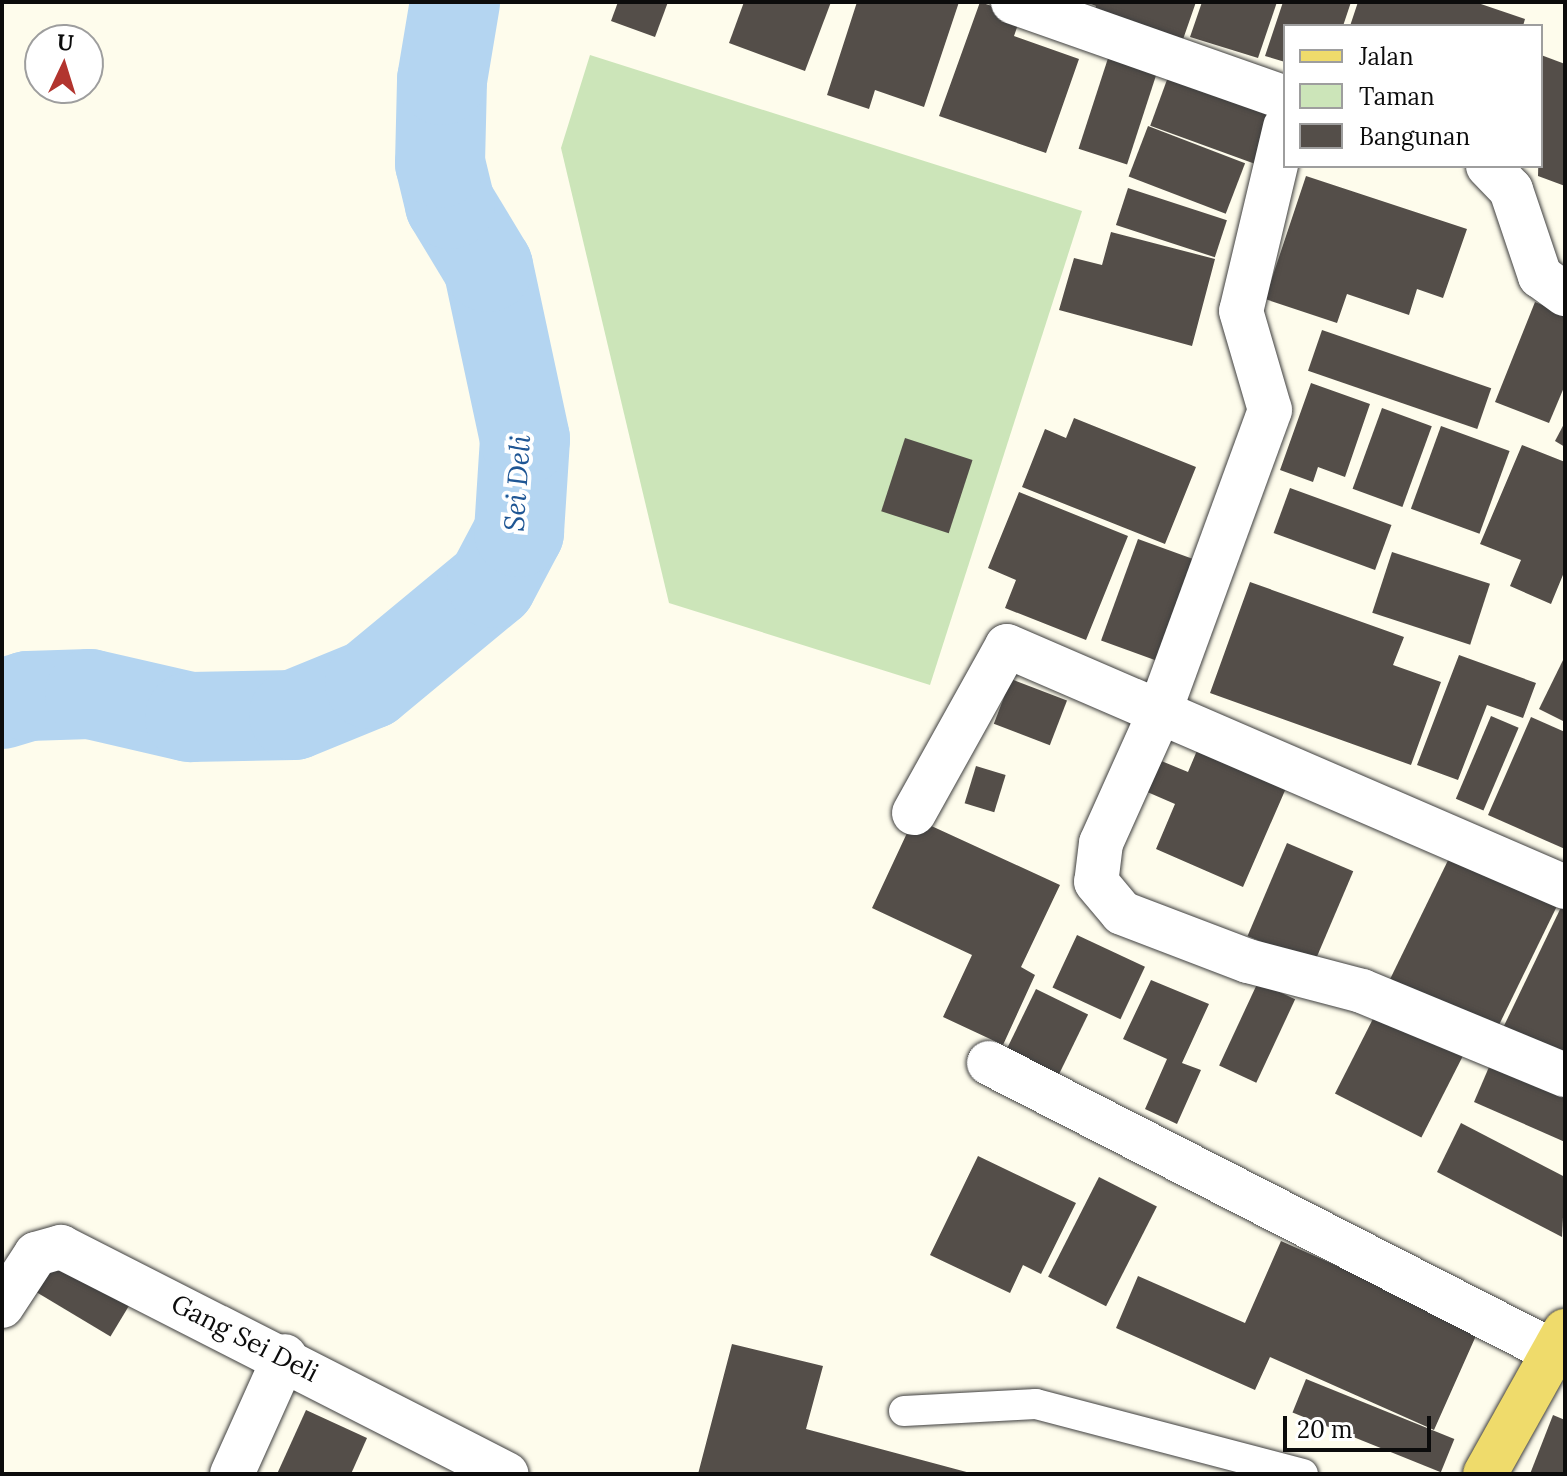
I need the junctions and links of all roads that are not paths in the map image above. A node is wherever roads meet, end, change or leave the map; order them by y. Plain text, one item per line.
1 (1013, 2) edge
2 (1283, 97) edge
3 (1283, 135) edge
4 (1490, 168) edge
5 (1565, 294) edge
6 (1159, 714) junction
7 (914, 813) dead end
8 (1565, 887) edge
9 (989, 1063) dead end
10 (1565, 1075) edge
11 (2, 1306) edge
12 (1559, 1341) edge
13 (285, 1356) junction
14 (904, 1411) dead end
15 (1234, 1464) edge
16 (232, 1474) edge
17 (506, 1474) edge
18 (1303, 1474) edge
19 (1485, 1474) edge

1 - 2 street
3 - 6 street
4 - 5 street
6 - 7 street
6 - 8 street
6 - 10 street
9 - 12 street
11 - 13 street, Gang Sei Deli
12 - 19 main road
13 - 16 street
13 - 17 street, Gang Sei Deli
14 - 15 lane
15 - 18 lane

